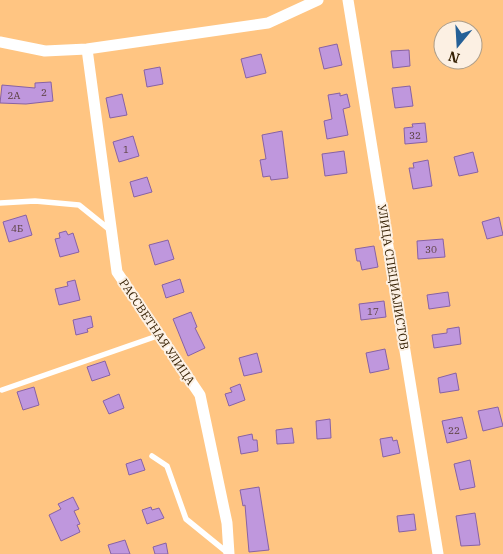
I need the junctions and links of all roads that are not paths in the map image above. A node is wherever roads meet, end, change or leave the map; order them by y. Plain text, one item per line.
1 (318, 0) edge
2 (348, 0) edge
3 (0, 42) edge
4 (87, 49) junction
5 (0, 203) edge
6 (110, 230) junction
7 (160, 335) junction
8 (2, 390) dead end
9 (152, 456) dead end
10 (228, 554) edge
11 (438, 554) edge

1 - 4 street
2 - 11 street, УЛИЦА СПЕЦИАЛИСТОВ
3 - 4 street
4 - 6 street, РАССВЕТНАЯ УЛИЦА
5 - 6 lane
6 - 7 street, РАССВЕТНАЯ УЛИЦА
7 - 8 lane
7 - 10 street, РАССВЕТНАЯ УЛИЦА
9 - 10 lane

